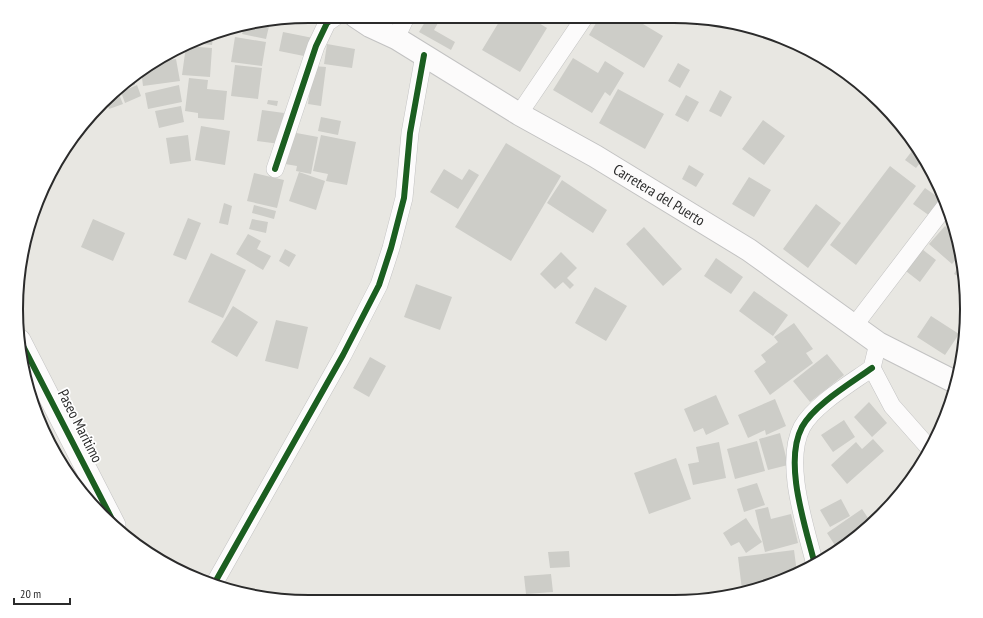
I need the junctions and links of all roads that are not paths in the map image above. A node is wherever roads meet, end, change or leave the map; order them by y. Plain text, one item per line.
1 (327, 23) edge
2 (366, 23) edge
3 (403, 23) edge
4 (581, 23) edge
5 (396, 38) junction
6 (424, 55) junction
7 (519, 114) junction
8 (275, 169) dead end
9 (942, 210) edge
10 (854, 326) junction
11 (878, 343) junction
12 (26, 351) edge
13 (872, 368) junction
14 (951, 380) edge
15 (926, 444) edge
16 (109, 513) edge
17 (812, 559) edge
18 (216, 580) edge

1 - 8 street
2 - 5 main road, Carretera del Puerto
3 - 5 street
4 - 7 street
5 - 6 main road, Carretera del Puerto
6 - 7 main road, Carretera del Puerto
6 - 18 street
7 - 10 main road, Carretera del Puerto
9 - 10 street
10 - 11 main road, Carretera del Puerto
11 - 13 street
11 - 14 main road, Carretera del Puerto
12 - 16 street, Paseo Marítimo
13 - 15 street
13 - 17 street

